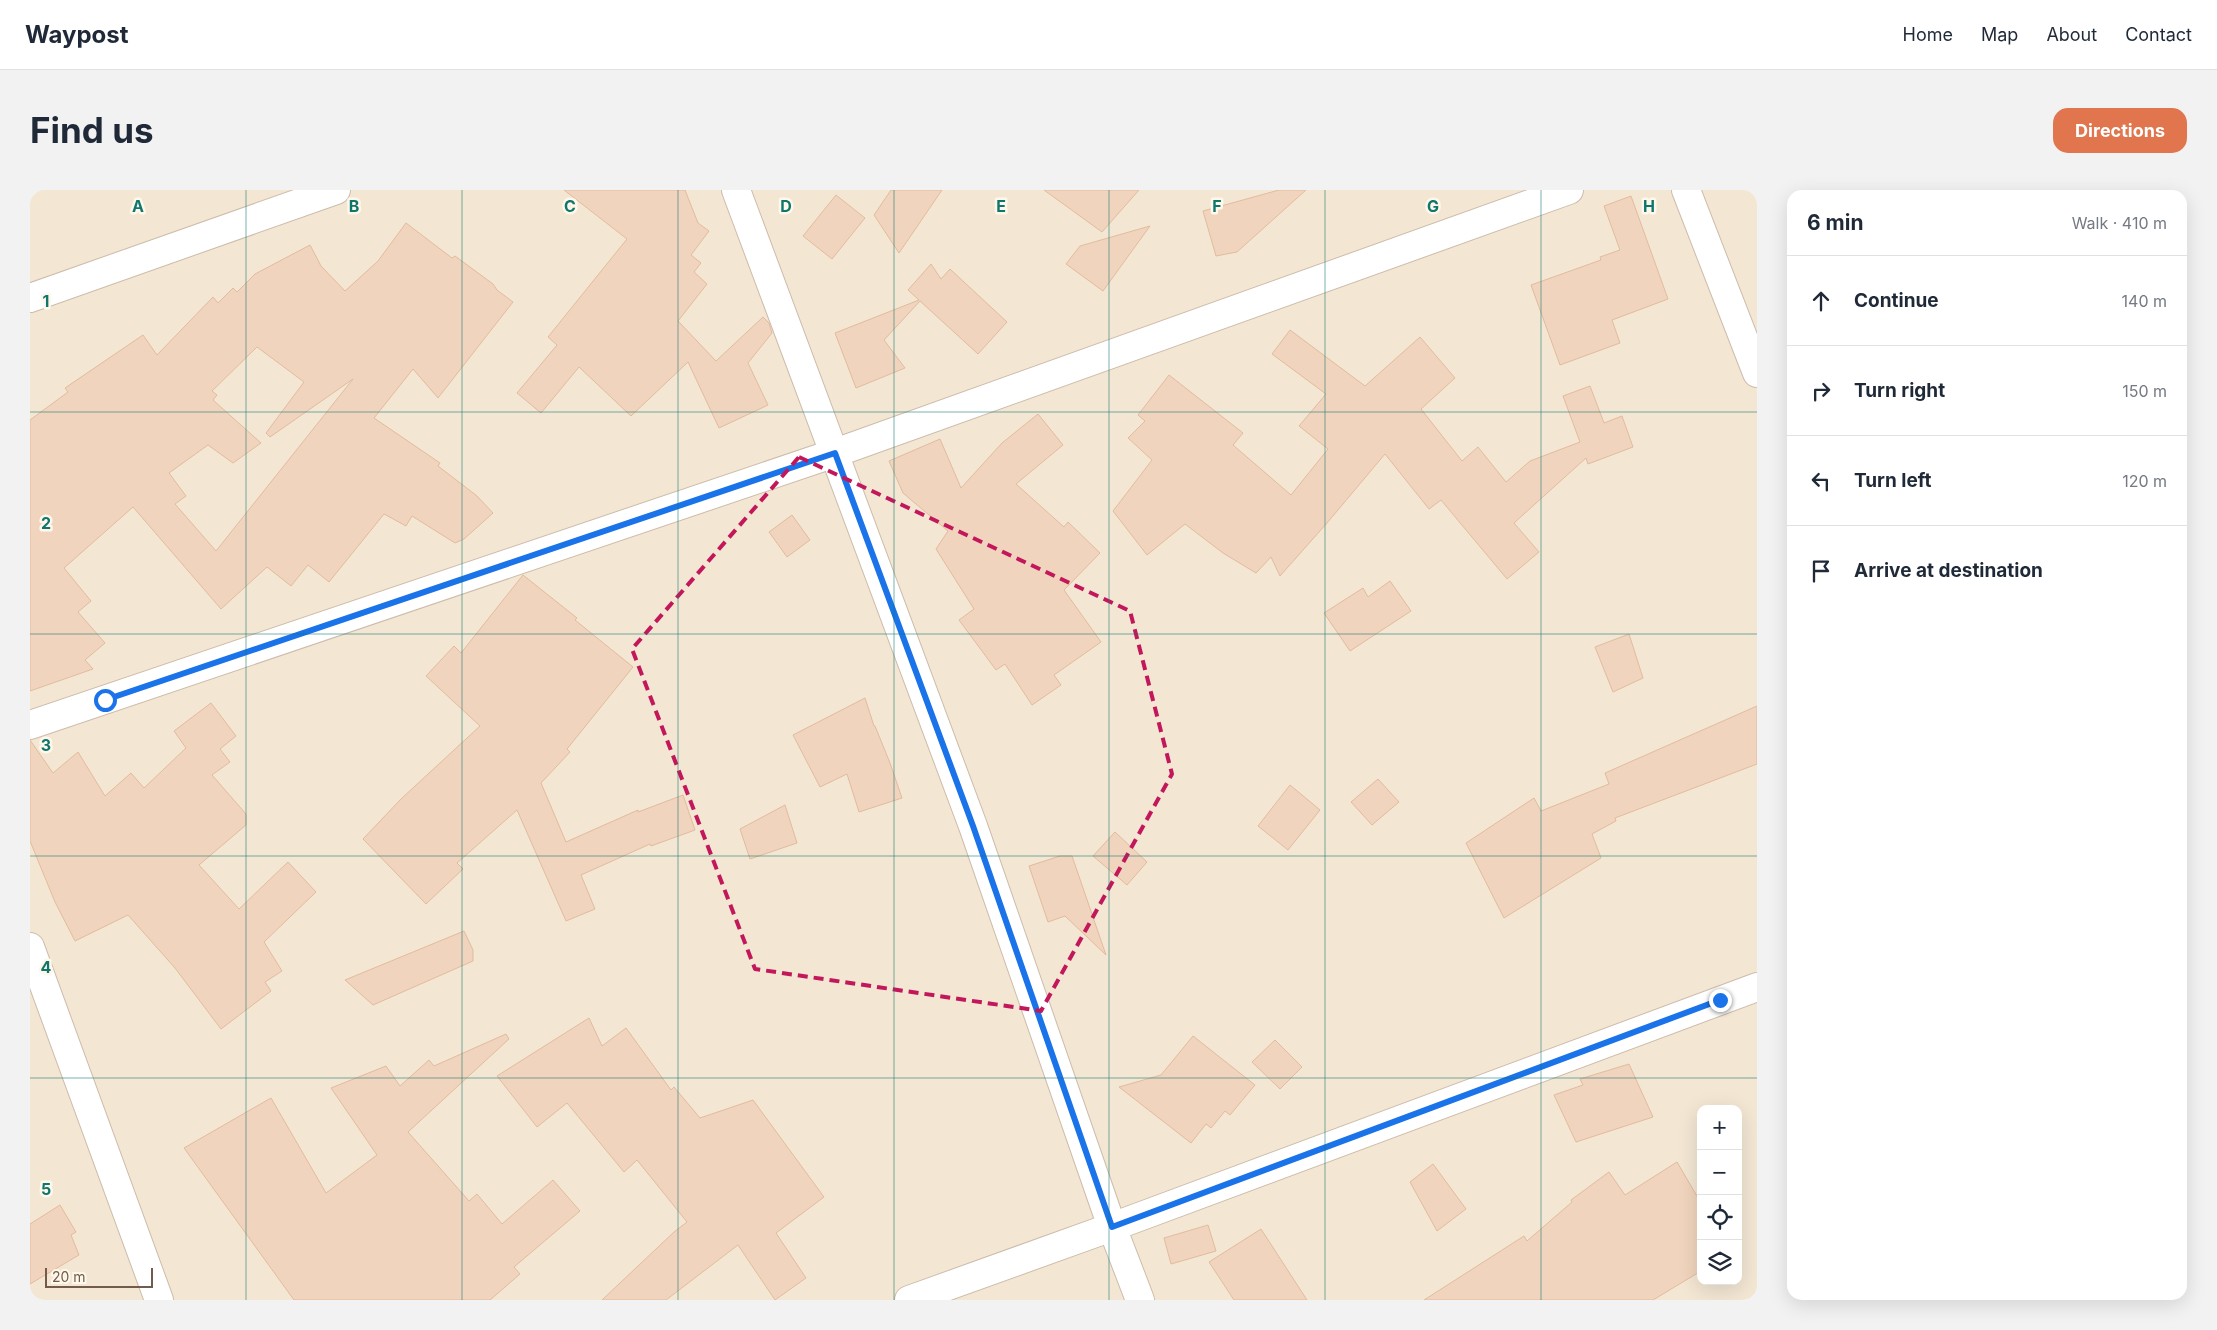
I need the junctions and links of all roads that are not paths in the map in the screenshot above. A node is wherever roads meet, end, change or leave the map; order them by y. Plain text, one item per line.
1 (336, 190) edge
2 (736, 190) edge
3 (1569, 190) edge
4 (1686, 190) edge
5 (30, 298) edge
6 (1757, 373) edge
7 (835, 453) junction
8 (30, 725) edge
9 (30, 947) edge
10 (1757, 987) edge
11 (1112, 1227) junction
12 (159, 1300) edge
13 (909, 1300) edge
14 (1140, 1300) edge

1 - 5 street
2 - 7 street
3 - 7 street
4 - 6 street
7 - 8 street
7 - 11 street
9 - 12 street
10 - 11 street
11 - 13 street
11 - 14 street

